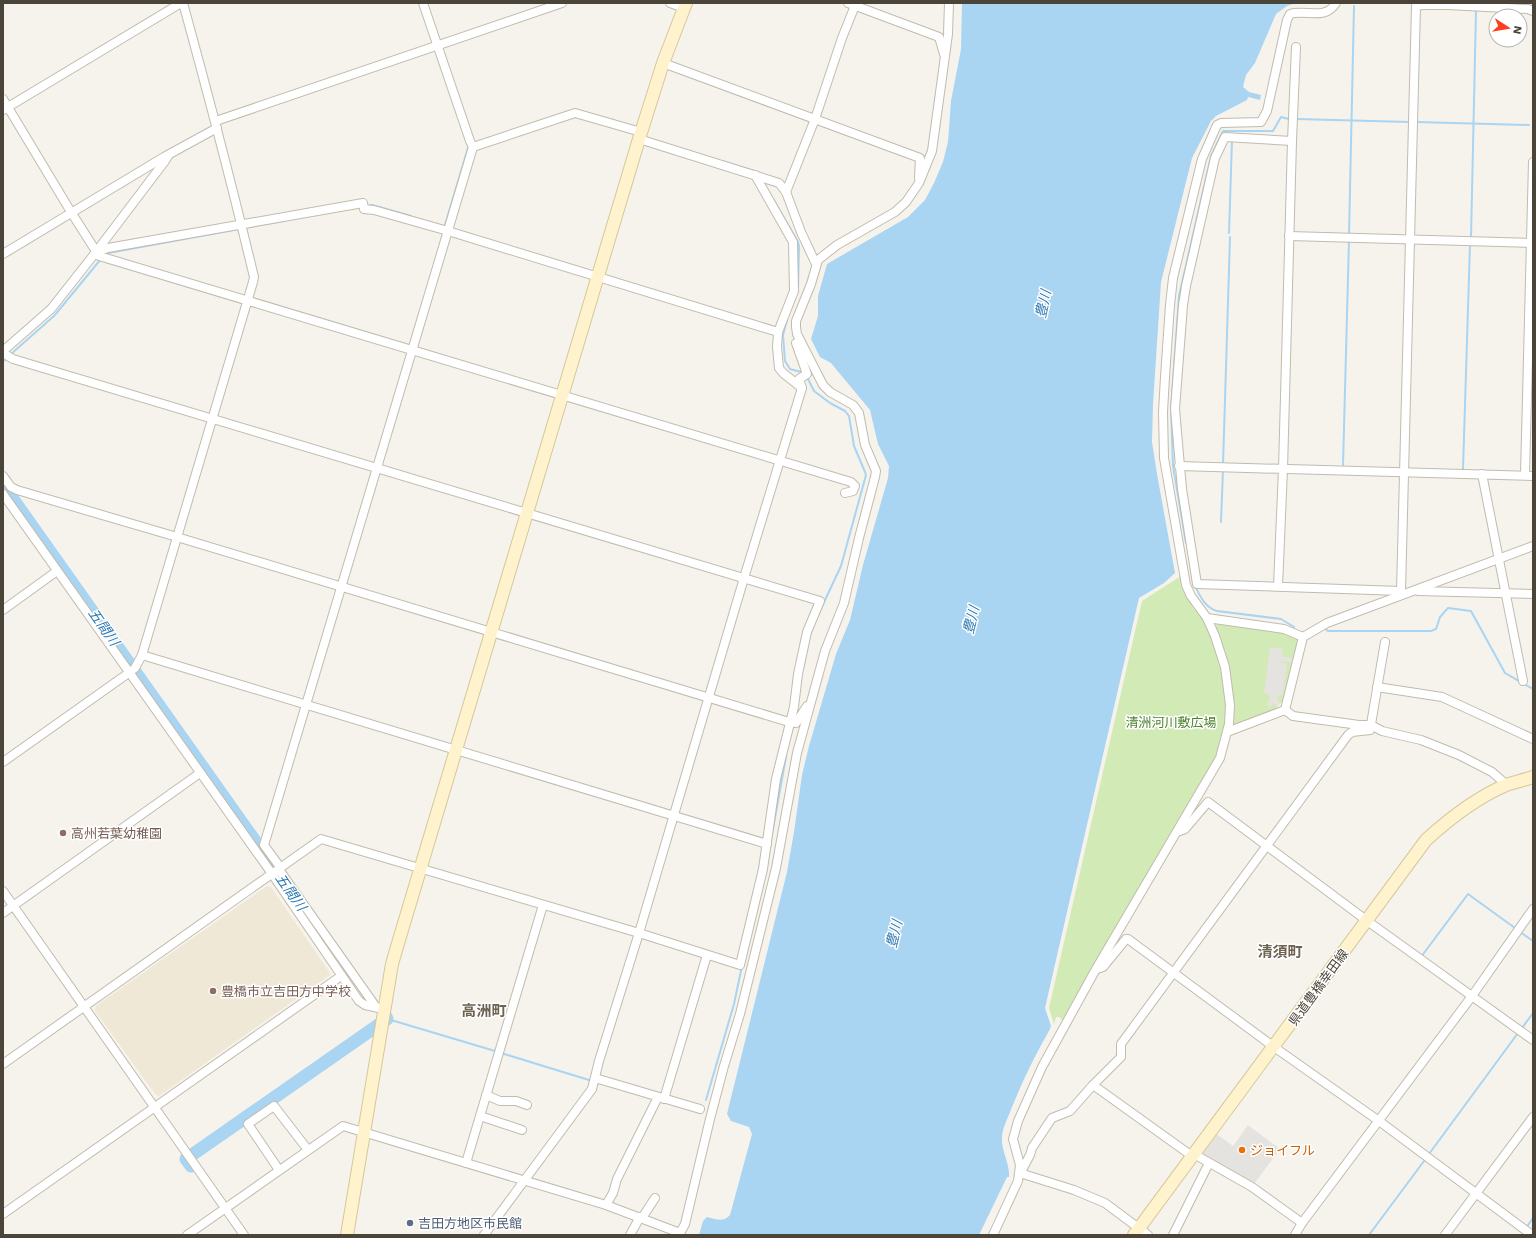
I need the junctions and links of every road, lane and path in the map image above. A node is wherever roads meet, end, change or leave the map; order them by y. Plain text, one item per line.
1 (182, 3) edge
2 (423, 3) edge
3 (562, 3) edge
4 (670, 3) edge
5 (949, 3) edge
6 (1336, 3) edge
7 (853, 4) edge
8 (685, 6) edge
9 (1533, 11) edge
10 (437, 46) junction
11 (1296, 47) dead end
12 (945, 58) junction
13 (663, 63) junction
14 (3, 99) edge
15 (6, 109) edge
16 (815, 119) junction
17 (216, 124) junction
18 (640, 136) junction
19 (1292, 140) junction
20 (473, 147) junction
21 (168, 156) junction
22 (1533, 162) edge
23 (755, 175) junction
24 (919, 183) junction
25 (786, 192) junction
26 (71, 212) junction
27 (242, 223) junction
28 (448, 231) junction
29 (1289, 236) junction
30 (1410, 240) junction
31 (1532, 243) junction
32 (96, 252) junction
33 (3, 254) edge
34 (816, 264) junction
35 (597, 278) junction
36 (248, 301) junction
37 (796, 327) junction
38 (778, 332) junction
39 (412, 349) junction
40 (3, 352) edge
41 (802, 388) junction
42 (563, 395) junction
43 (212, 418) junction
44 (780, 461) junction
45 (1179, 466) junction
46 (377, 468) junction
47 (1283, 469) junction
48 (1404, 472) junction
49 (1482, 474) junction
50 (3, 476) edge
51 (1529, 476) edge
52 (845, 493) dead end
53 (3, 494) edge
54 (527, 514) junction
55 (177, 537) junction
56 (1533, 546) edge
57 (1499, 558) junction
58 (57, 571) junction
59 (744, 578) junction
60 (1278, 586) junction
61 (342, 587) junction
62 (1413, 590) junction
63 (1401, 593) junction
64 (1506, 594) junction
65 (1533, 594) edge
66 (3, 610) edge
67 (1206, 618) junction
68 (492, 632) junction
69 (1303, 637) junction
70 (1384, 642) dead end
71 (142, 656) junction
72 (132, 671) junction
73 (1523, 681) dead end
74 (1377, 687) junction
75 (708, 697) junction
76 (306, 704) junction
77 (810, 706) junction
78 (1285, 710) junction
79 (792, 723) junction
80 (1371, 725) junction
81 (1227, 732) junction
82 (1533, 739) edge
83 (456, 750) junction
84 (3, 762) edge
85 (200, 773) junction
86 (1533, 777) edge
87 (1507, 785) junction
88 (674, 816) junction
89 (1177, 832) junction
90 (767, 844) junction
91 (1267, 846) junction
92 (421, 868) junction
93 (275, 871) junction
94 (3, 892) edge
95 (543, 905) junction
96 (13, 906) junction
97 (1533, 909) edge
98 (3, 913) edge
99 (1366, 920) junction
100 (639, 933) junction
101 (707, 955) junction
102 (1096, 969) junction
103 (1174, 973) junction
104 (341, 976) junction
105 (1472, 996) junction
106 (84, 1007) junction
107 (381, 1008) junction
108 (1533, 1040) edge
109 (1274, 1047) junction
110 (3, 1064) edge
111 (595, 1078) junction
112 (1093, 1085) junction
113 (486, 1095) junction
114 (661, 1098) junction
115 (527, 1105) dead end
116 (155, 1107) junction
117 (700, 1109) dead end
118 (480, 1116) junction
119 (1533, 1117) edge
120 (1379, 1121) junction
121 (522, 1130) dead end
122 (364, 1132) junction
123 (308, 1150) junction
124 (1193, 1155) junction
125 (466, 1163) junction
126 (1209, 1163) junction
127 (279, 1170) junction
128 (1020, 1174) junction
129 (525, 1181) junction
130 (1476, 1193) junction
131 (655, 1198) dead end
132 (606, 1205) junction
133 (225, 1208) junction
134 (3, 1214) edge
135 (641, 1218) junction
136 (1302, 1223) junction
137 (1140, 1233) edge
138 (680, 1234) edge
139 (187, 1235) edge
140 (244, 1235) edge
141 (347, 1235) edge
142 (484, 1235) edge
143 (630, 1235) edge
144 (993, 1235) edge
145 (1173, 1235) edge
146 (1295, 1235) edge
147 (1445, 1235) edge
148 (1532, 1235) edge

1 - 15 street
1 - 17 street
2 - 10 street
3 - 10 street
4 - 8 street
5 - 12 street
6 - 67 street
7 - 12 street
7 - 16 street
8 - 13 street
9 - 30 street
10 - 17 street
10 - 20 street
11 - 19 street
12 - 24 street
13 - 16 street
13 - 18 street
14 - 15 street
15 - 26 street
16 - 24 street
16 - 25 street
17 - 21 street
17 - 27 street
18 - 20 street
18 - 23 street
18 - 35 street
19 - 29 street
19 - 45 street
20 - 28 street
21 - 26 street
21 - 32 street
22 - 31 street
23 - 25 street
23 - 38 street
24 - 34 street
25 - 34 street
26 - 32 street
26 - 33 street
27 - 28 street
27 - 32 street
27 - 36 street
28 - 35 street
28 - 39 street
29 - 30 street
29 - 47 street
30 - 31 street
30 - 48 street
31 - 51 street
32 - 36 street
32 - 40 street
34 - 37 street
35 - 38 street
35 - 42 street
36 - 39 street
36 - 43 street
37 - 41 street
37 - 77 street
38 - 41 street
39 - 42 street
39 - 46 street
40 - 43 street
41 - 44 street
42 - 44 street
42 - 54 street
43 - 46 street
43 - 55 street
44 - 52 street
44 - 59 street
45 - 47 street
45 - 60 street
46 - 54 street
46 - 61 street
47 - 48 street
47 - 60 street
48 - 49 street
48 - 63 street
49 - 51 street
49 - 57 street
50 - 55 street
53 - 58 street
54 - 59 street
54 - 68 street
55 - 61 street
55 - 71 street
56 - 57 street
57 - 62 street
57 - 64 street
58 - 66 street
58 - 72 street
59 - 75 street
59 - 79 street
60 - 63 street
61 - 68 street
61 - 76 street
62 - 63 street
62 - 64 street
63 - 69 street
64 - 65 street
64 - 73 street
67 - 69 street
67 - 81 street
68 - 75 street
68 - 83 street
69 - 78 street
70 - 74 street
71 - 72 street
71 - 76 street
72 - 84 street
72 - 85 street
74 - 80 street
74 - 82 street
75 - 79 street
75 - 88 street
76 - 83 street
76 - 93 street
77 - 79 street
77 - 138 street
78 - 80 street
78 - 81 street
79 - 90 street
80 - 87 street
80 - 91 street
81 - 89 street
83 - 88 street
83 - 92 street
85 - 93 street
85 - 96 street
86 - 87 street, 県道豊橋幸田線
87 - 99 street, 県道豊橋幸田線
88 - 90 street
88 - 100 street
89 - 91 street
89 - 102 street
90 - 101 street
91 - 99 street
91 - 103 street
92 - 93 street
92 - 95 street
92 - 107 street
93 - 104 street
93 - 106 street
93 - 107 street
94 - 96 street
95 - 100 street
95 - 113 street
96 - 98 street
96 - 106 street
97 - 105 street
99 - 105 street
99 - 109 street, 県道豊橋幸田線
100 - 101 street
100 - 111 street
101 - 114 street
102 - 103 street
102 - 128 street
103 - 109 street
103 - 112 street
104 - 107 street
104 - 116 street
105 - 108 street
105 - 120 street
106 - 110 street
106 - 116 street
107 - 122 street
109 - 120 street
109 - 124 street, 県道豊橋幸田線
111 - 114 street
111 - 129 street
112 - 124 street
112 - 128 street
113 - 115 street
113 - 118 street
114 - 117 street
114 - 132 street
116 - 133 street
116 - 134 street
118 - 121 street
118 - 125 street
119 - 130 street
120 - 130 street
120 - 136 street
122 - 123 street
122 - 125 street
122 - 141 street
123 - 127 street
123 - 127 street
124 - 126 street
124 - 137 street, 県道豊橋幸田線
125 - 129 street
126 - 136 street
126 - 145 street
127 - 133 street
128 - 137 street
128 - 144 street
129 - 132 street
129 - 142 street
130 - 147 street
130 - 148 street
131 - 135 street
132 - 135 street
133 - 139 street
133 - 140 street
135 - 138 street
135 - 143 street
136 - 146 street

